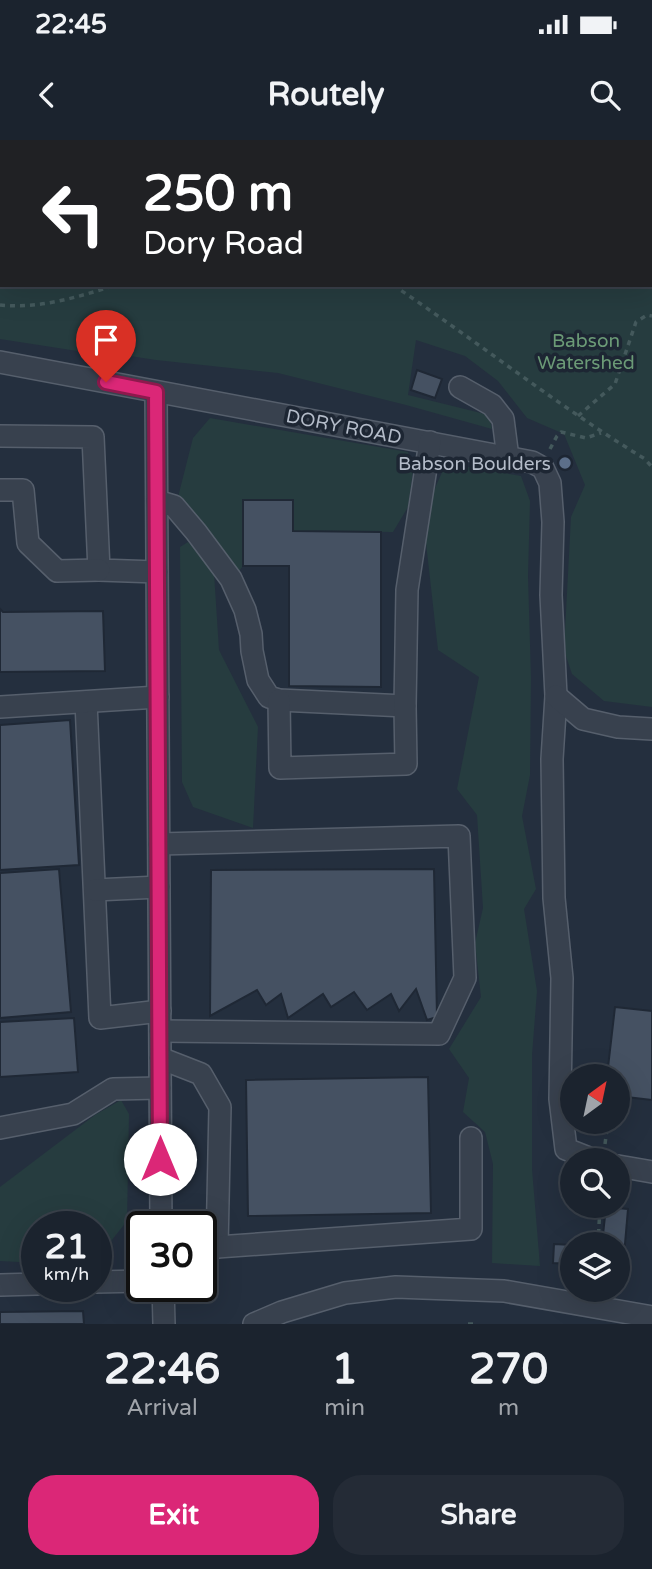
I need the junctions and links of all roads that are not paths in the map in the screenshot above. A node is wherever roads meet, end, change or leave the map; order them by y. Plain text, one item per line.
1 (0, 362) edge
2 (460, 387) dead end
3 (156, 392) junction
4 (0, 436) edge
5 (430, 442) junction
6 (508, 458) junction
7 (0, 490) edge
8 (157, 501) junction
9 (99, 570) junction
10 (157, 572) junction
11 (556, 696) junction
12 (159, 697) junction
13 (279, 700) junction
14 (86, 702) junction
15 (405, 706) junction
16 (0, 707) edge
17 (652, 729) edge
18 (159, 844) junction
19 (159, 887) junction
20 (94, 890) junction
21 (160, 1021) junction
22 (160, 1058) junction
23 (160, 1088) junction
24 (0, 1128) edge
25 (471, 1138) dead end
26 (566, 1148) edge
27 (630, 1168) edge
28 (652, 1172) edge
29 (161, 1211) edge
30 (212, 1211) edge
31 (217, 1246) edge
32 (21, 1284) edge
33 (0, 1285) edge
34 (163, 1302) edge
35 (652, 1317) edge
36 (164, 1324) edge
37 (254, 1324) edge

1 - 3 street, DORY ROAD
2 - 6 street
3 - 5 street, DORY ROAD
3 - 8 street
4 - 9 street
5 - 6 street, DORY ROAD
5 - 15 street
6 - 11 street, DORY ROAD
7 - 9 street
8 - 10 street
8 - 13 street
9 - 10 street
10 - 12 street
11 - 17 street
11 - 26 street
12 - 14 street
12 - 18 street
13 - 15 street
13 - 15 street
14 - 16 street
14 - 20 street
18 - 19 street
18 - 21 street
19 - 20 street
19 - 21 street
20 - 21 street
21 - 22 street
22 - 23 street
22 - 30 street
23 - 24 street
23 - 29 street
25 - 31 street
27 - 28 street
32 - 33 street
34 - 36 street
35 - 37 street

